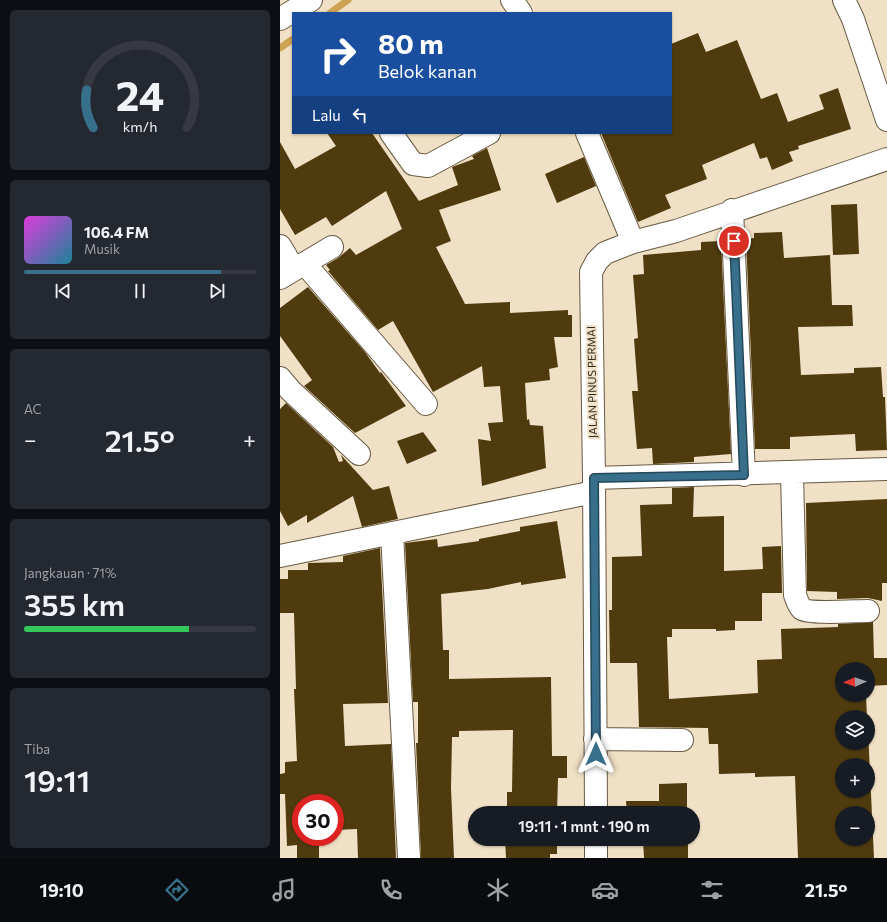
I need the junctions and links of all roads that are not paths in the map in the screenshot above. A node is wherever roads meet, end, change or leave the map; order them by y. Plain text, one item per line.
1 (512, 0) edge
2 (844, 0) edge
3 (308, 6) edge
4 (295, 12) edge
5 (520, 12) edge
6 (292, 13) edge
7 (280, 19) edge
8 (887, 120) edge
9 (392, 134) edge
10 (487, 134) edge
11 (587, 134) edge
12 (887, 159) edge
13 (732, 210) junction
14 (633, 242) junction
15 (280, 246) edge
16 (332, 246) dead end
17 (293, 270) edge
18 (280, 378) edge
19 (426, 404) dead end
20 (359, 454) dead end
21 (887, 469) edge
22 (792, 473) junction
23 (744, 475) junction
24 (594, 485) junction
25 (392, 533) junction
26 (280, 556) edge
27 (868, 611) dead end
28 (596, 739) junction
29 (682, 740) dead end
30 (596, 806) edge
31 (596, 846) edge
32 (409, 858) edge
33 (596, 858) edge

1 - 5 street
2 - 8 street
3 - 4 street
6 - 7 street
9 - 10 street
11 - 14 street
12 - 13 street, JALAN PINUS PERMAI
13 - 14 street, JALAN PINUS PERMAI
13 - 23 street
14 - 24 street, JALAN PINUS PERMAI
15 - 17 street
16 - 17 street
17 - 19 street
18 - 20 street
21 - 22 street
22 - 23 street
22 - 27 street
23 - 24 street
24 - 25 street
24 - 28 street, JALAN PINUS PERMAI
25 - 26 street
25 - 32 street
28 - 29 street
28 - 30 street, JALAN PINUS PERMAI
31 - 33 street

